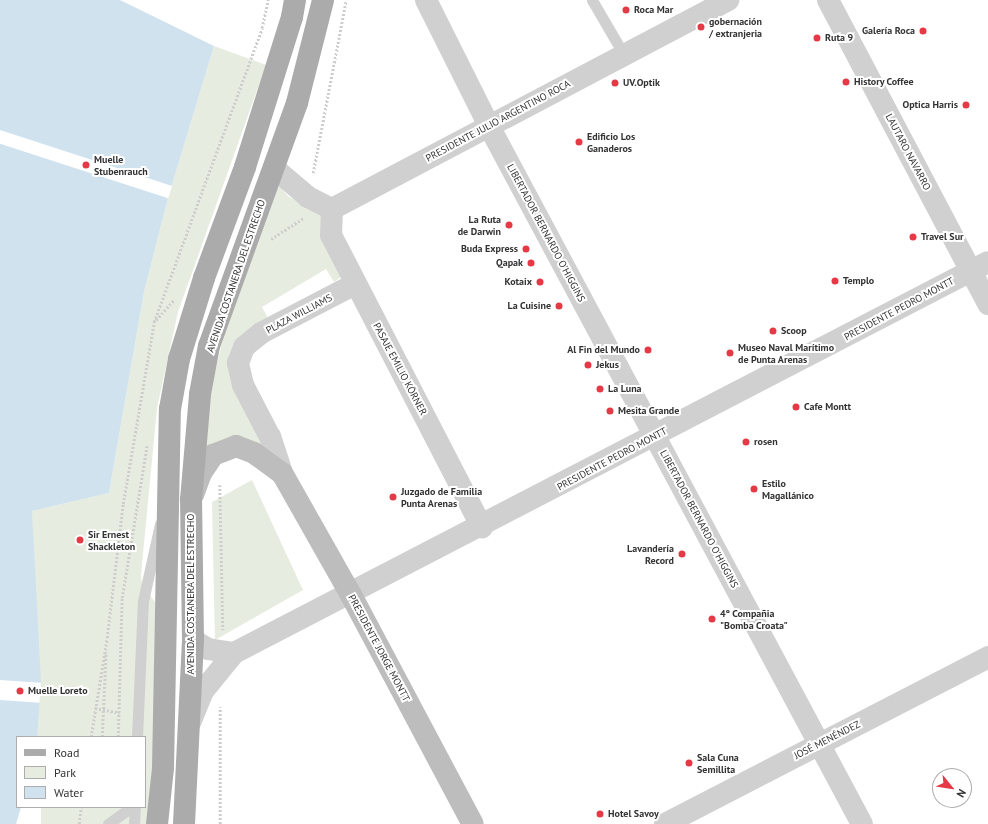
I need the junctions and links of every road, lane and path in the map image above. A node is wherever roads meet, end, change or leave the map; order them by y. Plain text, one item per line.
1 (323, 0) edge
2 (346, 0) edge
3 (426, 0) edge
4 (592, 0) edge
5 (728, 0) edge
6 (828, 0) edge
7 (297, 6) edge
8 (624, 55) junction
9 (489, 126) junction
10 (274, 168) junction
11 (308, 197) junction
12 (332, 209) junction
13 (304, 220) dead end
14 (979, 267) edge
15 (355, 284) junction
16 (988, 304) edge
17 (244, 347) joint
18 (654, 436) junction
19 (217, 453) junction
20 (170, 463) junction
21 (282, 473) junction
22 (168, 486) junction
23 (191, 500) junction
24 (482, 527) junction
25 (351, 595) junction
26 (107, 638) dead end
27 (193, 640) junction
28 (228, 652) junction
29 (988, 657) edge
30 (220, 703) dead end
31 (189, 725) junction
32 (102, 736) edge
33 (138, 736) edge
34 (819, 744) junction
35 (81, 808) edge
36 (130, 808) edge
37 (135, 808) edge
38 (186, 821) edge
39 (79, 824) edge
40 (108, 824) edge
41 (134, 824) edge
42 (157, 824) edge
43 (220, 824) edge
44 (473, 824) edge
45 (665, 824) edge
46 (862, 824) edge

1 - 10 main road, AVENIDA COSTANERA DEL ESTRECHO
2 - 11 path
3 - 9 street, LIBERTADOR BERNARDO O'HIGGINS
4 - 8 lane
5 - 8 street, PRESIDENTE JULIO ARGENTINO ROCA
6 - 14 street, LAUTARO NAVARRO
7 - 20 main road
8 - 9 street, PRESIDENTE JULIO ARGENTINO ROCA
9 - 12 street, PRESIDENTE JULIO ARGENTINO ROCA
9 - 18 street, LIBERTADOR BERNARDO O'HIGGINS
10 - 11 street
10 - 23 main road, AVENIDA COSTANERA DEL ESTRECHO
11 - 12 street
11 - 13 path
12 - 15 street, PASAJE EMILIO KÖRNER
14 - 16 street, LAUTARO NAVARRO
14 - 18 street, PRESIDENTE PEDRO MONTT
15 - 17 street, PLAZA WILLIAMS
15 - 24 street, PASAJE EMILIO KÖRNER
17 - 21 street, PRESIDENTE JORGE MONTT
18 - 24 street, PRESIDENTE PEDRO MONTT
18 - 34 street, LIBERTADOR BERNARDO O'HIGGINS
19 - 21 main road, PRESIDENTE JORGE MONTT
19 - 23 main road, PRESIDENTE JORGE MONTT
19 - 28 path
20 - 22 main road
20 - 27 main road
21 - 25 main road, PRESIDENTE JORGE MONTT
22 - 33 lane
22 - 42 main road
23 - 27 main road, AVENIDA COSTANERA DEL ESTRECHO
24 - 25 street, PRESIDENTE PEDRO MONTT
25 - 28 street, PRESIDENTE PEDRO MONTT
25 - 44 main road, PRESIDENTE JORGE MONTT
26 - 32 path
27 - 28 street
27 - 31 main road, AVENIDA COSTANERA DEL ESTRECHO
28 - 31 street, PRESIDENTE PEDRO MONTT
29 - 34 street, JOSÉ MENÉNDEZ
30 - 43 path
31 - 38 main road, AVENIDA COSTANERA DEL ESTRECHO
34 - 45 street, JOSÉ MENÉNDEZ
34 - 46 street, LIBERTADOR BERNARDO O'HIGGINS
35 - 39 path
36 - 40 lane
37 - 41 lane

